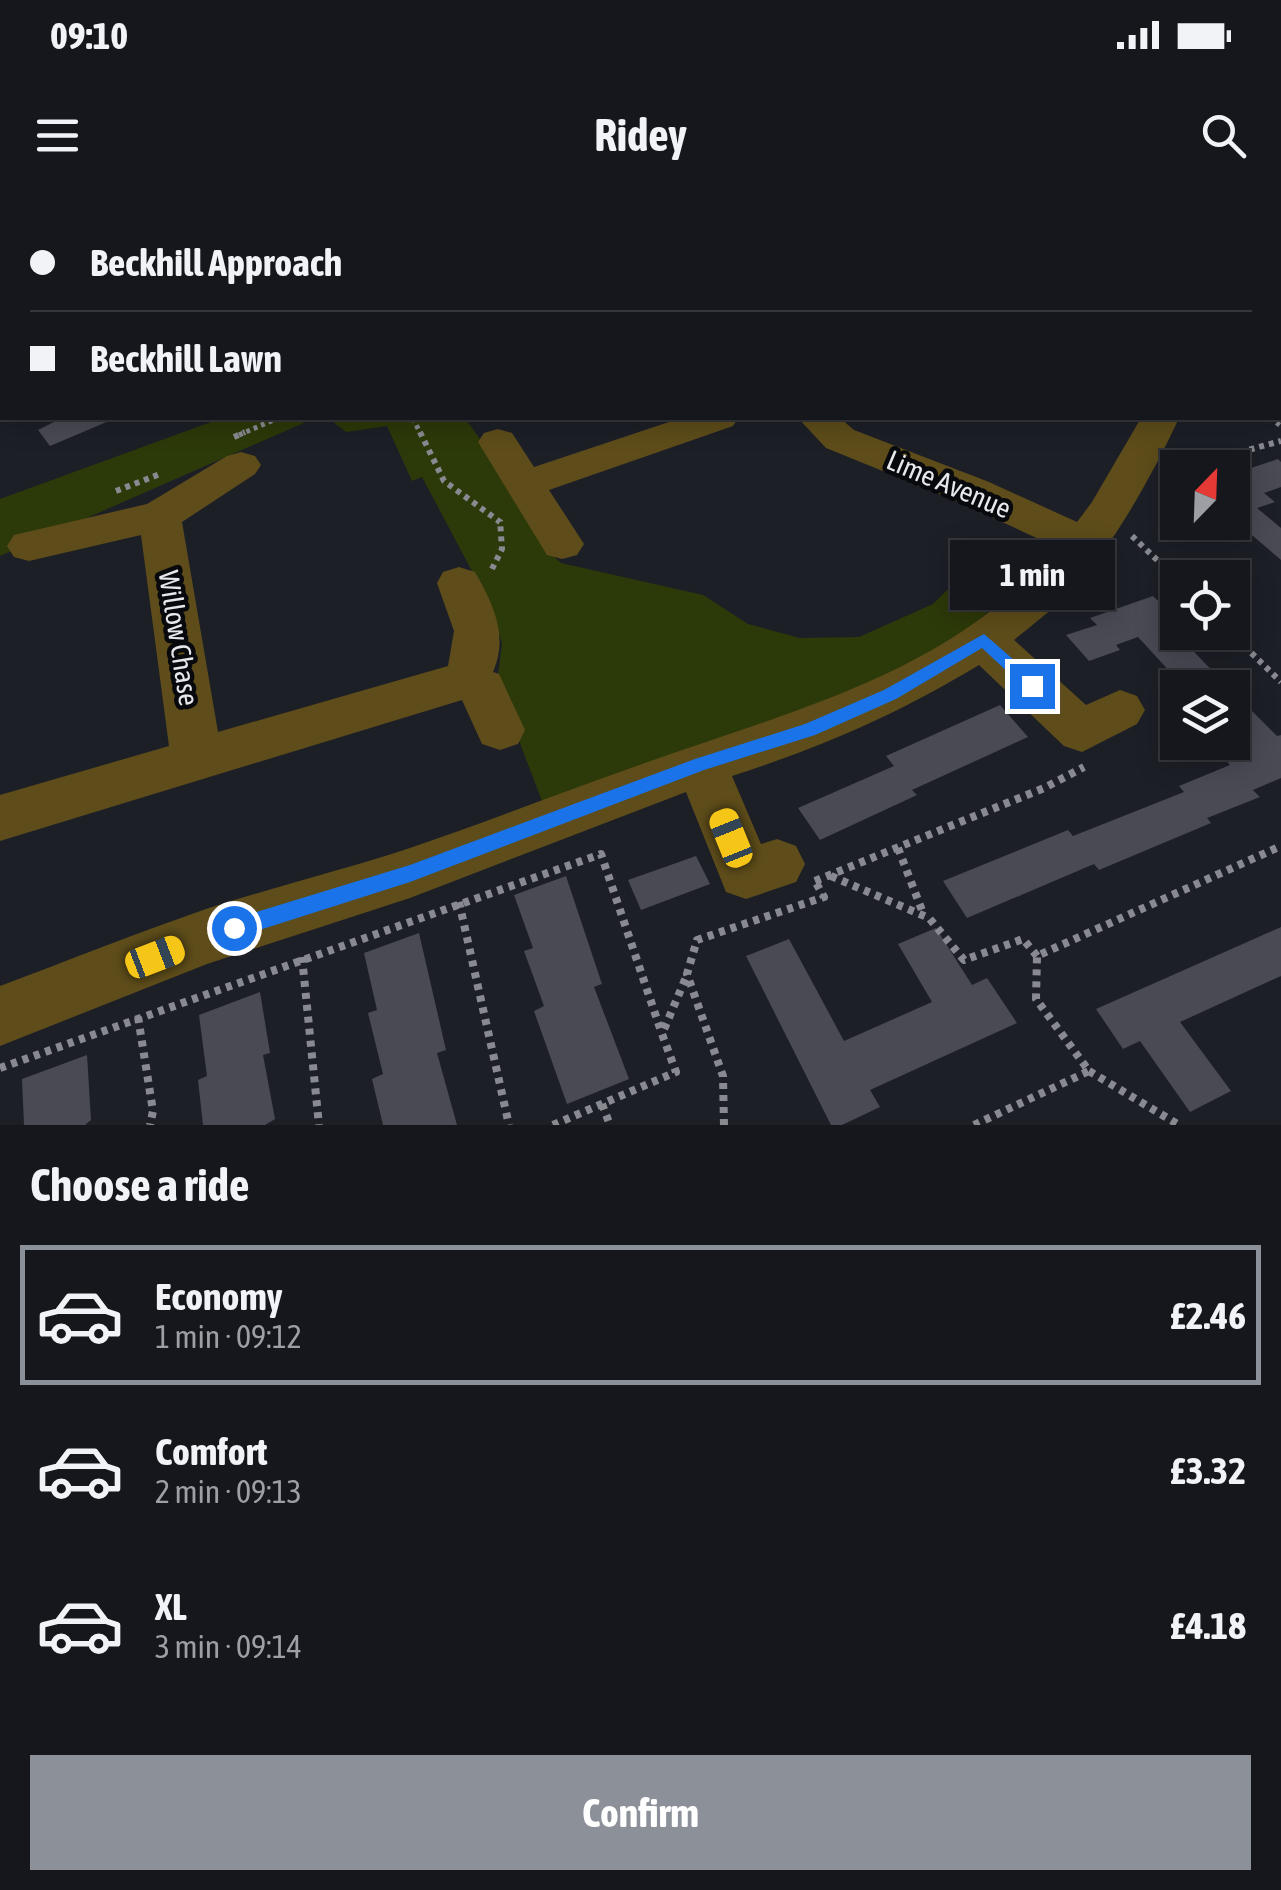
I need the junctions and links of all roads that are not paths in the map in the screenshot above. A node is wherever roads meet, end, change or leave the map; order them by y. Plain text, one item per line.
1 (713, 420) edge
2 (820, 420) edge
3 (1159, 420) edge
4 (498, 442) dead end
5 (233, 454) road end
6 (525, 484) junction
7 (160, 516) junction
8 (1096, 527) junction
9 (562, 544) dead end
10 (29, 546) dead end
11 (461, 587) road end
12 (984, 640) junction
13 (465, 680) junction
14 (1120, 710) dead end
15 (500, 730) dead end
16 (197, 761) junction
17 (701, 764) junction
18 (0, 818) edge
19 (796, 873) road end
20 (0, 1016) edge

1 - 6 street
2 - 8 street, Lime Avenue
3 - 8 street
4 - 6 street
5 - 7 street
6 - 9 street
7 - 10 street
7 - 16 street, Willow Chase
8 - 12 street
11 - 13 street
12 - 14 street
12 - 17 street
13 - 15 street
13 - 16 street
16 - 18 street
17 - 19 street
17 - 20 street

